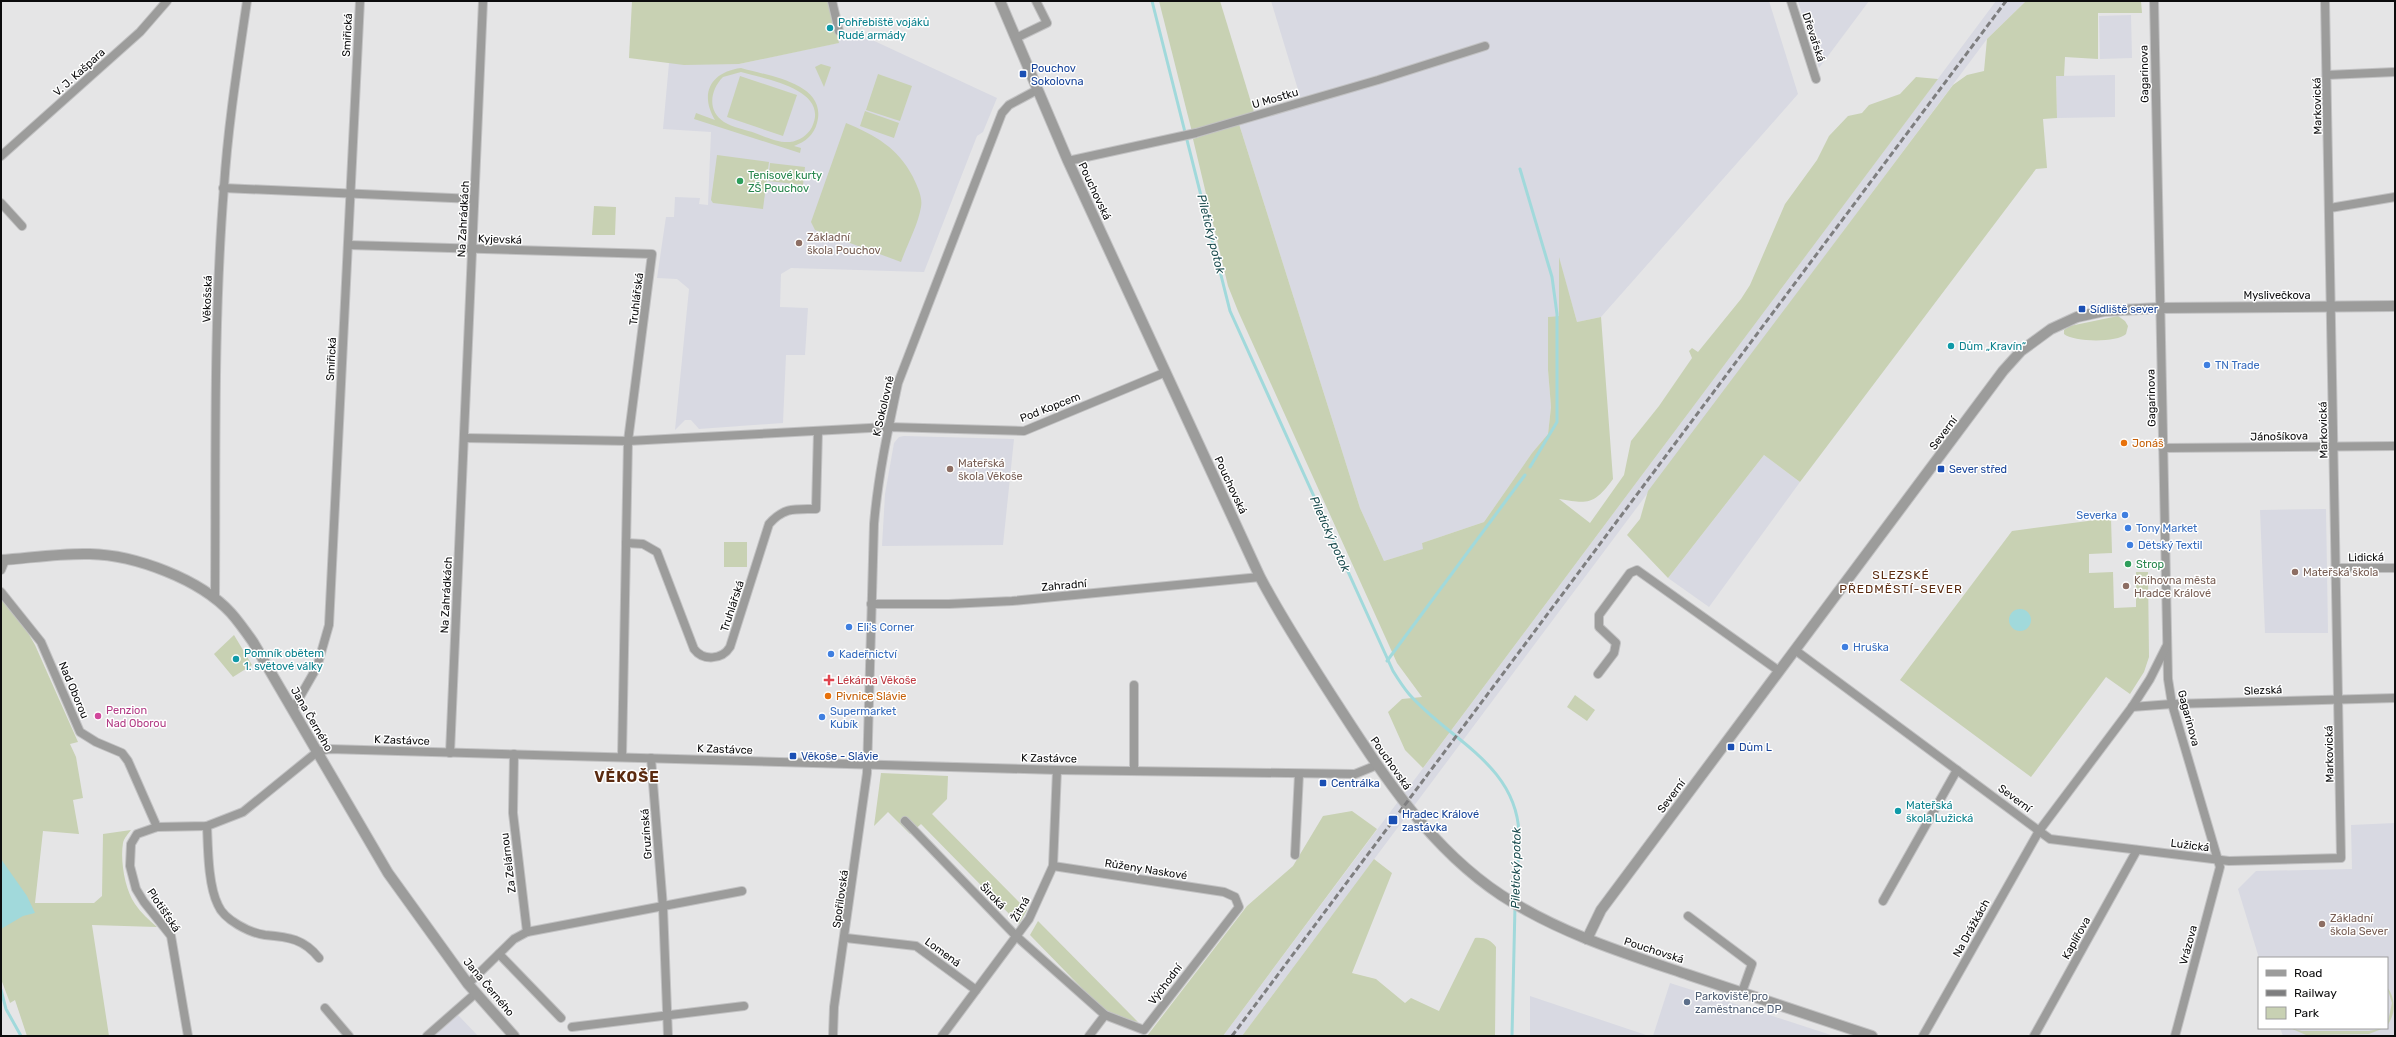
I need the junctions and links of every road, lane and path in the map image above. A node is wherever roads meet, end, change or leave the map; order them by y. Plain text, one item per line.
1 (167, 1) edge
2 (247, 1) edge
3 (360, 1) edge
4 (483, 1) edge
5 (832, 1) edge
6 (1000, 1) edge
7 (1036, 1) edge
8 (1790, 1) edge
9 (2154, 1) edge
10 (2325, 1) edge
11 (839, 31) dead end
12 (1016, 38) junction
13 (1485, 46) dead end
14 (2395, 72) edge
15 (2327, 75) junction
16 (1816, 79) dead end
17 (1037, 90) junction
18 (1, 156) edge
19 (1068, 161) junction
20 (223, 188) junction
21 (350, 194) junction
22 (2395, 197) edge
23 (474, 199) junction
24 (1, 203) edge
25 (2330, 208) junction
26 (22, 226) dead end
27 (348, 245) junction
28 (472, 249) junction
29 (652, 254) joint
30 (2395, 306) edge
31 (2331, 307) junction
32 (2159, 308) junction
33 (1166, 372) junction
34 (888, 427) junction
35 (818, 431) junction
36 (464, 438) junction
37 (628, 441) junction
38 (2395, 446) edge
39 (2335, 447) junction
40 (2163, 448) junction
41 (626, 543) junction
42 (2, 563) edge
43 (2338, 568) junction
44 (2395, 568) edge
45 (1260, 577) junction
46 (1, 592) edge
47 (215, 599) junction
48 (871, 604) junction
49 (2167, 646) junction
50 (1795, 650) junction
51 (1779, 671) junction
52 (1598, 674) dead end
53 (1134, 685) dead end
54 (2395, 698) edge
55 (2339, 699) junction
56 (2172, 704) junction
57 (2132, 707) junction
58 (293, 710) junction
59 (317, 752) junction
60 (450, 753) junction
61 (514, 754) junction
62 (622, 757) junction
63 (651, 758) junction
64 (867, 764) junction
65 (1376, 765) junction
66 (1057, 770) junction
67 (1957, 770) junction
68 (1134, 771) junction
69 (1299, 774) junction
70 (905, 821) dead end
71 (207, 826) junction
72 (156, 827) junction
73 (2039, 831) junction
74 (2137, 850) junction
75 (1295, 855) dead end
76 (2341, 858) joint
77 (2219, 860) junction
78 (1053, 866) junction
79 (742, 891) dead end
80 (1235, 896) joint
81 (1883, 901) dead end
82 (663, 907) junction
83 (1688, 916) dead end
84 (527, 932) junction
85 (1016, 936) junction
86 (846, 938) junction
87 (1587, 939) junction
88 (498, 954) junction
89 (319, 958) dead end
90 (468, 984) junction
91 (976, 990) junction
92 (1742, 992) junction
93 (476, 993) junction
94 (744, 1006) dead end
95 (325, 1008) dead end
96 (667, 1015) junction
97 (1105, 1015) junction
98 (561, 1018) dead end
99 (572, 1027) dead end
100 (188, 1036) edge
101 (349, 1036) edge
102 (427, 1036) edge
103 (514, 1036) edge
104 (668, 1036) edge
105 (833, 1036) edge
106 (942, 1036) edge
107 (1089, 1036) edge
108 (1872, 1036) edge
109 (1923, 1036) edge
110 (2034, 1036) edge
111 (2175, 1036) edge

1 - 18 street, V. J. Kašpara
2 - 20 street, Věkošská
3 - 21 street, Smiřická
4 - 23 street, Na Zahrádkách
5 - 11 street
6 - 12 street, Pouchovská
7 - 12 street
8 - 16 street, Dřevařská
9 - 32 street, Gagarinova
10 - 15 street, Markovická
12 - 17 street, Pouchovská
13 - 19 street, U Mostku
14 - 15 street
15 - 25 street, Markovická
17 - 19 street, Pouchovská
17 - 34 street, K Sokolovně
19 - 33 street, Pouchovská
20 - 21 street
20 - 47 street, Věkošská
21 - 23 street
21 - 27 street, Smiřická
22 - 25 street
23 - 28 street, Na Zahrádkách
24 - 26 street
25 - 31 street, Markovická
27 - 28 street, Kyjevská
27 - 58 street, Smiřická
28 - 29 street, Kyjevská
28 - 36 street, Na Zahrádkách
29 - 37 street, Truhlářská
30 - 31 street, Myslivečkova
31 - 32 street, Myslivečkova
31 - 39 street, Markovická
32 - 40 street, Gagarinova
32 - 50 street, Severní
33 - 34 street, Pod Kopcem
33 - 45 street, Pouchovská
34 - 35 street
34 - 48 street, K Sokolovně
35 - 37 street
35 - 41 street, Truhlářská
36 - 37 street
36 - 60 street, Na Zahrádkách
37 - 41 street, Truhlářská
38 - 39 street, Jánošíkova
39 - 40 street, Jánošíkova
39 - 43 street, Markovická
40 - 49 street, Gagarinova
41 - 62 street, Truhlářská
42 - 47 street, Jana Černého
43 - 44 street, Lidická
43 - 55 street, Markovická
45 - 48 street, Zahradní
45 - 65 street, Pouchovská
46 - 72 street, Nad Oborou
47 - 58 street, Jana Černého
48 - 64 street, K Sokolovně
49 - 56 street, Gagarinova
49 - 57 street
50 - 51 street, Severní
50 - 67 street, Severní
51 - 52 street
51 - 87 street, Severní
53 - 68 street
54 - 55 street, Slezská
55 - 56 street, Slezská
55 - 76 street, Markovická
56 - 57 street, Slezská
56 - 77 street, Gagarinova
57 - 73 street
58 - 59 street, Jana Černého
59 - 60 street, K Zastávce
59 - 71 street, Plotišťská
59 - 90 street, Jana Černého
60 - 61 street, K Zastávce
61 - 62 street, K Zastávce
61 - 84 street, Za Zelárnou
62 - 63 street, K Zastávce
63 - 64 street, K Zastávce
63 - 82 street, Gruzínská
64 - 66 street, K Zastávce
64 - 86 street, Spořilovská
65 - 69 street, K Zastávce
65 - 87 street, Pouchovská
66 - 68 street, K Zastávce
66 - 78 street, Žitná
67 - 73 street, Severní
67 - 81 street
68 - 69 street, K Zastávce
69 - 75 street
70 - 85 street, Široká
71 - 72 street, Plotišťská
71 - 89 street
72 - 100 street, Plotišťská
73 - 74 street, Lužická
73 - 109 street, Na Drážkách
74 - 77 street, Lužická
74 - 110 street, Kaplířova
76 - 77 street, Lužická
77 - 111 street, Vrázova
78 - 80 street, Růženy Naskové
78 - 85 street, Žitná
79 - 82 street
80 - 97 street, Východní
82 - 84 street
82 - 96 street, Gruzínská
83 - 92 street
84 - 88 street
85 - 91 street, Žitná
85 - 97 street, Široká
86 - 91 street, Lomená
86 - 105 street, Spořilovská
87 - 92 street, Pouchovská
88 - 90 street
88 - 98 street
90 - 93 street, Jana Černého
91 - 106 street, Žitná
92 - 108 street, Pouchovská
93 - 102 street
93 - 103 street, Jana Černého
94 - 96 street
95 - 101 street
96 - 99 street
96 - 104 street, Gruzínská
97 - 107 street

